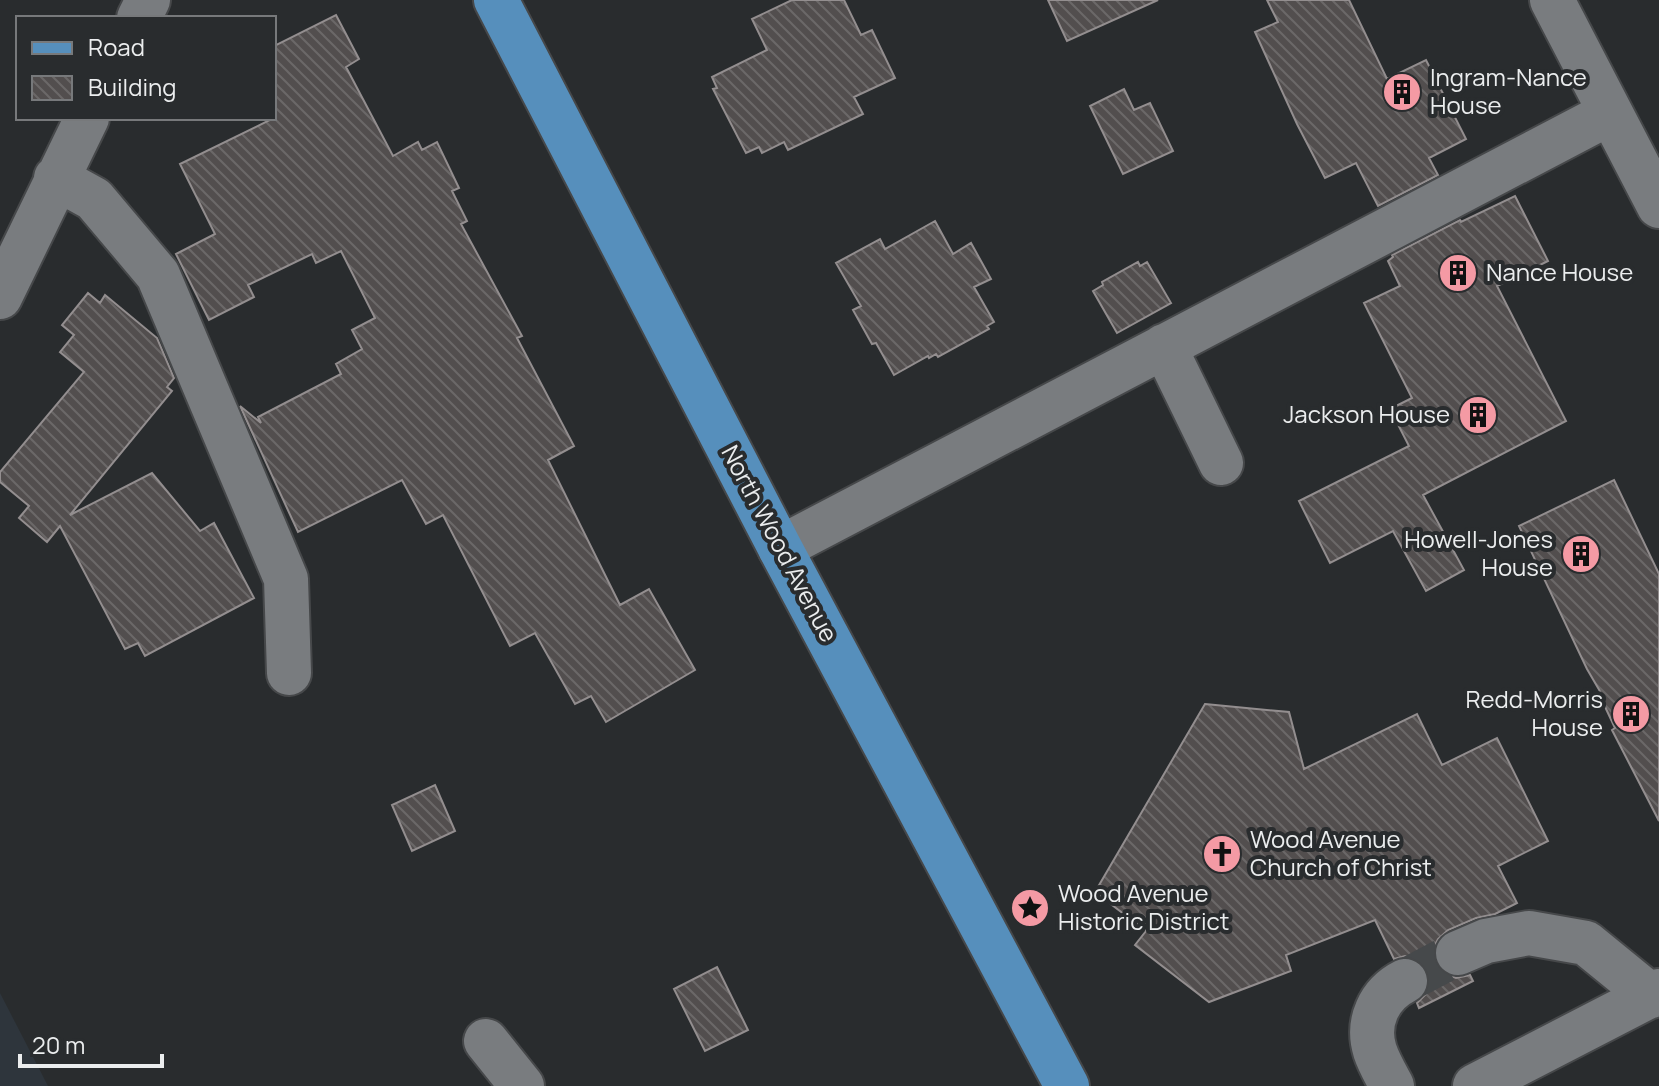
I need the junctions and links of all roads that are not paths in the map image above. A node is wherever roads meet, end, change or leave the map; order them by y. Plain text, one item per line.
1 (496, 0) edge
2 (1552, 0) edge
3 (86, 120) edge
4 (1632, 130) edge
5 (56, 178) junction
6 (1659, 206) edge
7 (0, 297) edge
8 (1164, 346) junction
9 (1221, 463) dead end
10 (780, 548) junction
11 (289, 673) dead end
12 (1458, 953) tunnel mouth
13 (1405, 981) tunnel mouth
14 (1655, 994) edge
15 (486, 1041) dead end
16 (522, 1086) edge
17 (1067, 1086) edge
18 (1392, 1086) edge
19 (1475, 1086) edge

1 - 10 main road, North Wood Avenue
2 - 4 street
3 - 5 street
4 - 6 street
4 - 8 street
5 - 7 street
5 - 11 street
8 - 9 street
8 - 10 street
10 - 17 main road, North Wood Avenue
12 - 14 street
13 - 18 street
14 - 19 street
15 - 16 street

